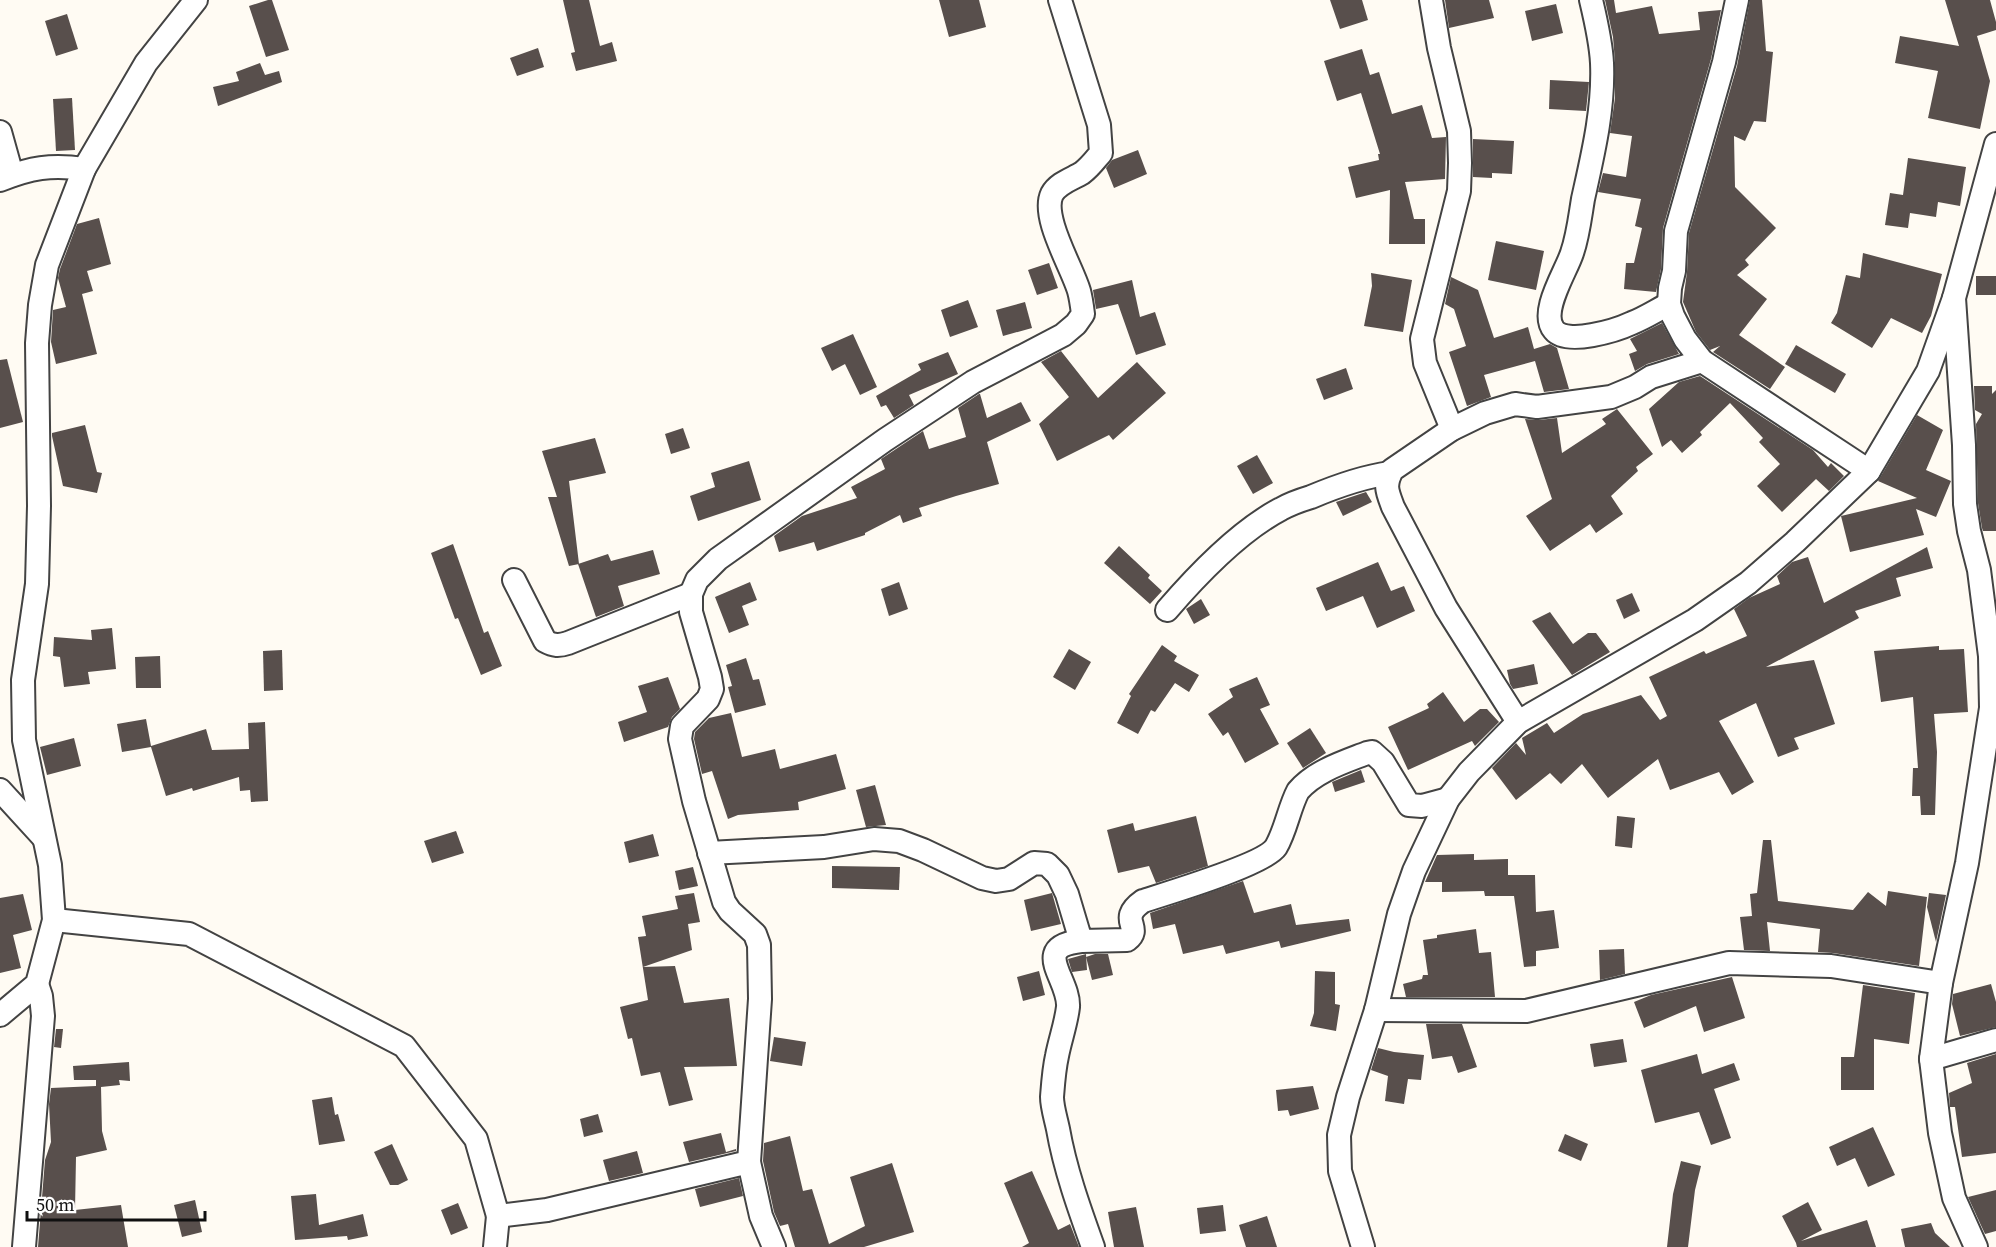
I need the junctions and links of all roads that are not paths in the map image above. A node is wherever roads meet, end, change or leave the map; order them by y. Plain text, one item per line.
1 (196, 0) edge
2 (1060, 0) edge
3 (1431, 0) edge
4 (1592, 0) edge
5 (1737, 0) edge
6 (0, 132) edge
7 (1996, 144) edge
8 (84, 169) junction
9 (6, 178) edge
10 (1954, 298) junction
11 (1669, 304) junction
12 (1702, 361) junction
13 (1452, 429) junction
14 (1869, 471) junction
15 (1390, 473) junction
16 (514, 580) dead end
17 (691, 594) junction
18 (1167, 610) dead end
19 (1518, 722) junction
20 (1991, 735) edge
21 (0, 790) edge
22 (1987, 796) edge
23 (1448, 799) junction
24 (43, 837) junction
25 (709, 853) junction
26 (54, 920) junction
27 (1081, 941) junction
28 (1941, 983) junction
29 (37, 984) junction
30 (1376, 1010) junction
31 (0, 1015) edge
32 (1996, 1040) edge
33 (1931, 1059) junction
34 (749, 1162) junction
35 (498, 1216) junction
36 (24, 1247) edge
37 (495, 1247) edge
38 (774, 1247) edge
39 (1094, 1247) edge
40 (1363, 1247) edge
41 (1976, 1247) edge

1 - 8 street
2 - 17 street
3 - 13 street
4 - 11 street
5 - 11 street
6 - 9 street
7 - 10 street
8 - 9 street
8 - 24 street
10 - 14 street
10 - 20 street
11 - 12 street
12 - 13 street
12 - 14 street
13 - 15 street
14 - 19 street
15 - 18 street
15 - 19 street
16 - 17 street
17 - 25 street
19 - 23 street
20 - 22 street
21 - 24 street
22 - 28 street
23 - 27 street
23 - 30 street
24 - 26 street
25 - 27 street
25 - 34 street
26 - 29 street
26 - 35 street
27 - 39 street
28 - 30 street
28 - 33 street
29 - 31 street
29 - 36 street
30 - 40 street
32 - 33 street
33 - 41 street
34 - 35 street
34 - 38 street
35 - 37 street

